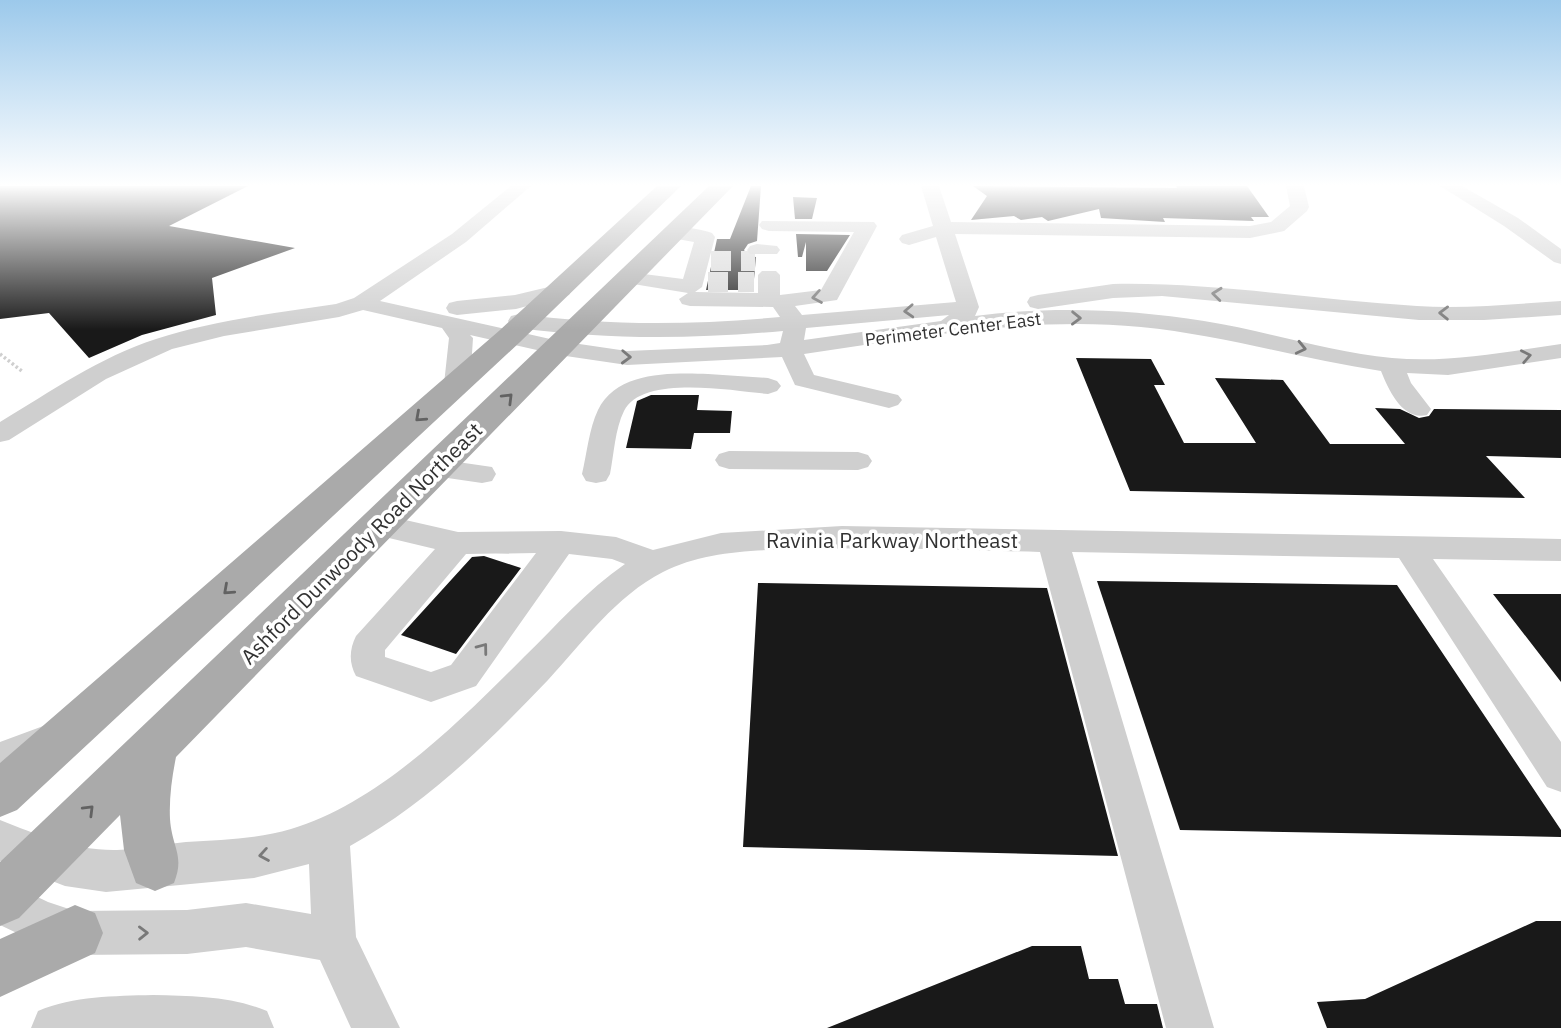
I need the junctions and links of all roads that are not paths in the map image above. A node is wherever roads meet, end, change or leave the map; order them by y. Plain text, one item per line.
1 (464, 234) edge
2 (616, 234) edge
3 (672, 234) edge
4 (681, 234) edge
5 (863, 234) edge
6 (925, 234) edge
7 (947, 234) edge
8 (1528, 234) edge
9 (909, 239) dead end
10 (1561, 258) edge
11 (701, 271) junction
12 (765, 273) junction
13 (628, 278) junction
14 (561, 289) junction
15 (370, 297) junction
16 (968, 307) junction
17 (1561, 307) edge
18 (453, 315) junction
19 (1017, 319) junction
20 (796, 322) junction
21 (934, 328) junction
22 (518, 329) junction
23 (689, 331) junction
24 (569, 338) junction
25 (790, 349) junction
26 (1561, 351) edge
27 (1391, 365) junction
28 (804, 380) junction
29 (457, 384) junction
30 (890, 400) dead end
31 (1418, 409) dead end
32 (0, 433) edge
33 (729, 460) dead end
34 (858, 461) dead end
35 (437, 468) junction
36 (482, 474) dead end
37 (596, 474) dead end
38 (379, 525) junction
39 (1053, 541) junction
40 (561, 542) junction
41 (458, 543) junction
42 (1408, 547) junction
43 (1561, 550) edge
44 (653, 563) junction
45 (74, 728) junction
46 (156, 744) junction
47 (0, 759) edge
48 (1561, 774) edge
49 (0, 794) edge
50 (329, 836) junction
51 (20, 849) edge
52 (155, 865) junction
53 (0, 900) edge
54 (75, 933) junction
55 (334, 940) junction
56 (0, 968) edge
57 (55, 1028) edge
58 (250, 1028) edge
59 (376, 1028) edge
60 (1190, 1028) edge

1 - 15 street
2 - 14 main road
3 - 13 main road, Ashford Dunwoody Road Northeast
4 - 11 street
5 -> 12 street
6 - 9 street
7 - 16 street
8 - 10 street
11 - 12 street
11 - 13 street
11 - 23 street
12 - 20 street
13 - 24 main road, Ashford Dunwoody Road Northeast
14 - 18 street
14 - 22 main road
15 - 18 street, Perimeter Center East
15 - 32 street
17 -> 16 street, Perimeter Center East
16 - 19 street
16 -> 20 street, Perimeter Center East
16 - 21 street
18 - 22 street, Perimeter Center East
18 - 29 street
19 - 21 street, Perimeter Center East
19 -> 27 street, Perimeter Center East
20 - 23 street, Perimeter Center East
20 - 25 street
21 - 25 street, Perimeter Center East
22 - 24 street, Perimeter Center East
22 - 29 main road
23 - 24 street, Perimeter Center East
24 -> 25 street, Perimeter Center East
35 -> 24 main road, Ashford Dunwoody Road Northeast
25 - 28 street
27 -> 26 street, Perimeter Center East
27 - 31 street
28 - 30 street
28 - 37 street
29 -> 45 main road
33 - 34 street
35 - 36 street
35 - 38 main road, Ashford Dunwoody Road Northeast
38 - 41 street
38 - 46 main road, Ashford Dunwoody Road Northeast
39 - 42 street, Ravinia Parkway Northeast
39 - 44 street, Ravinia Parkway Northeast
39 - 60 street
40 - 41 street
41 -> 40 street
40 - 44 street
42 - 43 street, Ravinia Parkway Northeast
42 - 48 street
44 - 50 street, Ravinia Parkway Northeast
45 - 47 street
45 - 49 main road
51 -> 46 main road, Ashford Dunwoody Road Northeast
46 - 52 main road
50 -> 52 street, Ravinia Parkway Northeast
50 - 55 street
51 - 52 street, Ravinia Parkway Northeast
51 - 53 main road, Ashford Dunwoody Road Northeast
53 - 54 street
54 -> 55 street
54 - 56 main road
55 - 59 street
57 - 58 street

